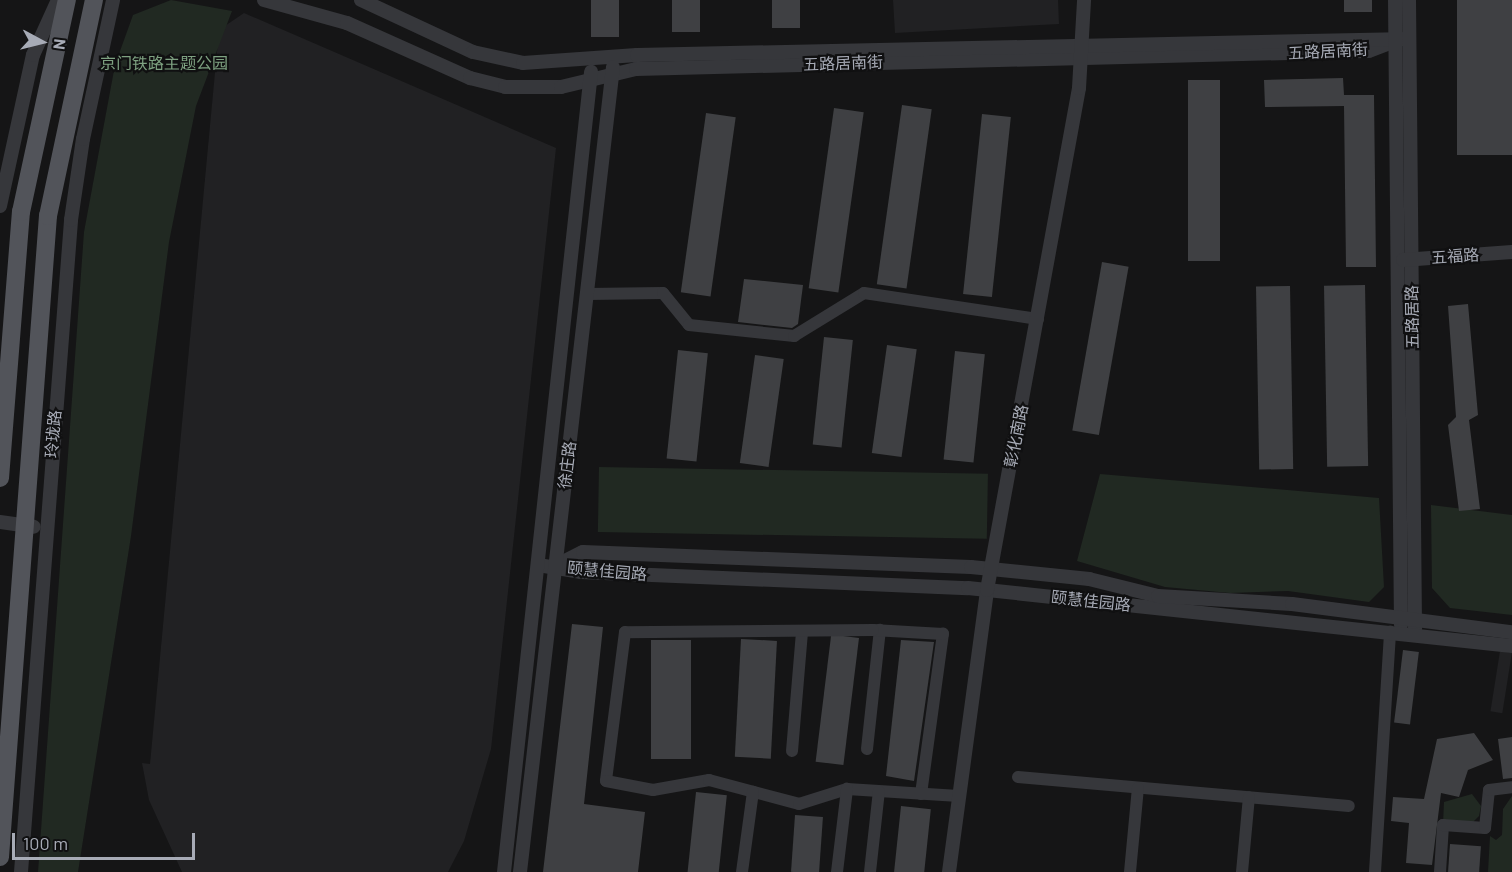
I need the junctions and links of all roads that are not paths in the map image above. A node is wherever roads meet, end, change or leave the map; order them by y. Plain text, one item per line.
1 (58, 0) edge
2 (67, 0) edge
3 (94, 0) edge
4 (113, 0) edge
5 (264, 0) edge
6 (361, 0) edge
7 (1084, 0) edge
8 (1395, 0) edge
9 (1409, 0) edge
10 (380, 3) edge
11 (1403, 40) junction
12 (613, 58) junction
13 (1082, 58) junction
14 (591, 60) junction
15 (612, 74) junction
16 (591, 80) junction
17 (0, 206) edge
18 (1512, 252) edge
19 (1405, 260) junction
20 (588, 294) junction
21 (1038, 319) junction
22 (0, 478) edge
23 (0, 522) edge
24 (24, 526) junction
25 (45, 528) junction
26 (538, 565) junction
27 (555, 566) junction
28 (987, 590) junction
29 (1405, 627) junction
30 (880, 630) junction
31 (1512, 632) edge
32 (802, 633) junction
33 (1512, 646) edge
34 (867, 749) dead end
35 (792, 751) dead end
36 (1018, 777) dead end
37 (1512, 787) edge
38 (1138, 788) junction
39 (847, 789) junction
40 (879, 791) junction
41 (753, 792) junction
42 (921, 794) junction
43 (959, 796) junction
44 (1249, 797) junction
45 (1349, 806) dead end
46 (0, 857) edge
47 (21, 872) edge
48 (504, 872) edge
49 (520, 872) edge
50 (742, 872) edge
51 (837, 872) edge
52 (870, 872) edge
53 (949, 872) edge
54 (1130, 872) edge
55 (1242, 872) edge
56 (1375, 872) edge
57 (1440, 872) edge

1 - 17 street
2 - 22 main road
3 - 24 main road, 玲珑路
4 - 25 street, 玲珑路
5 - 16 street, 五路居南街
6 - 10 street, 五路居南街
7 - 13 street, 彰化南路
8 - 11 street, 五路居路
9 - 11 street, 五路居路
10 - 14 street, 五路居南街
11 - 12 street, 五路居南街
11 - 13 street, 五路居南街
11 - 19 street, 五路居路
12 - 14 street, 五路居南街
12 - 15 street, 徐庄路
13 - 15 street, 五路居南街
13 - 21 street, 彰化南路
14 - 16 street, 徐庄路
15 - 16 street, 五路居南街
15 - 20 street, 徐庄路
16 - 26 street, 徐庄路
18 - 19 street, 五福路
19 - 29 street, 五路居路
20 - 21 street
20 - 27 street, 徐庄路
21 - 28 street, 彰化南路
23 - 24 street
24 - 25 street
24 - 46 main road, 玲珑路
25 - 47 street, 玲珑路
26 - 27 street
26 - 48 street, 徐庄路
27 - 28 street, 颐慧佳园路
27 - 29 street, 颐慧佳园路
27 - 49 street, 徐庄路
28 - 29 street, 颐慧佳园路
28 - 43 street, 彰化南路
29 - 31 street, 颐慧佳园路
29 - 33 street, 颐慧佳园路
29 - 56 street
30 - 32 street
30 - 34 street
30 - 42 street
32 - 35 street
32 - 41 street
36 - 38 street
37 - 57 street
38 - 44 street
38 - 54 street
39 - 40 street
39 - 41 street
39 - 51 street
40 - 42 street
40 - 52 street
41 - 50 street
42 - 43 street
43 - 53 street, 彰化南路
44 - 45 street
44 - 55 street

